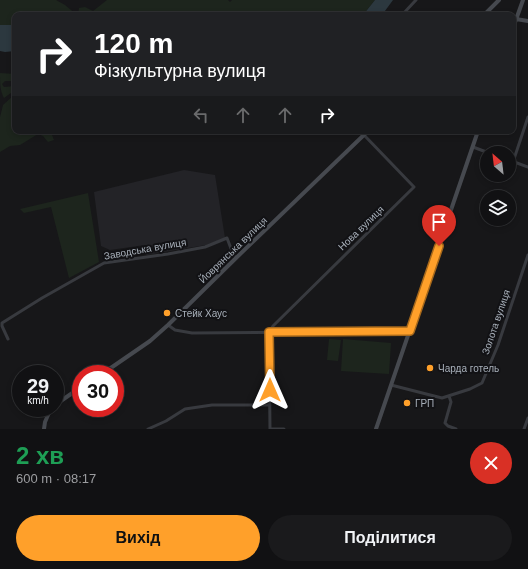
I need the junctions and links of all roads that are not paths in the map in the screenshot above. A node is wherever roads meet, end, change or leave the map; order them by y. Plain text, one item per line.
1 (416, 0) edge
2 (499, 0) edge
3 (523, 0) edge
4 (405, 12) edge
5 (487, 12) edge
6 (516, 19) joint
7 (528, 21) edge
8 (528, 116) edge
9 (477, 134) edge
10 (364, 135) joint
11 (473, 147) junction
12 (516, 148) edge
13 (480, 150) edge
14 (516, 163) edge
15 (528, 167) edge
16 (528, 255) edge
17 (236, 258) junction
18 (168, 325) junction
19 (410, 331) junction
20 (269, 332) junction
21 (8, 339) dead end
22 (115, 365) edge
23 (391, 385) junction
24 (449, 396) junction
25 (270, 405) junction
26 (47, 417) edge
27 (528, 418) edge
28 (44, 429) edge
29 (148, 429) edge
30 (270, 429) edge
31 (284, 429) edge
32 (376, 429) edge
33 (456, 429) edge
34 (524, 429) edge

1 - 4 street
2 - 5 street
3 - 6 street
6 - 7 street
8 - 12 street
9 - 11 street
10 - 17 street, Йоврянська вулиця
10 - 20 street, Нова вулиця
11 - 13 street
11 - 19 street
14 - 15 street
16 - 24 street, Золота вулиця
17 - 18 street, Йоврянська вулиця
17 - 21 street, Заводська вулиця
18 - 20 street
18 - 22 street, Йоврянська вулиця
19 - 20 street
19 - 23 street
20 - 25 street
23 - 24 street
23 - 32 street
24 - 33 street
25 - 29 street
25 - 30 street
26 - 28 street
27 - 34 street
30 - 31 street

